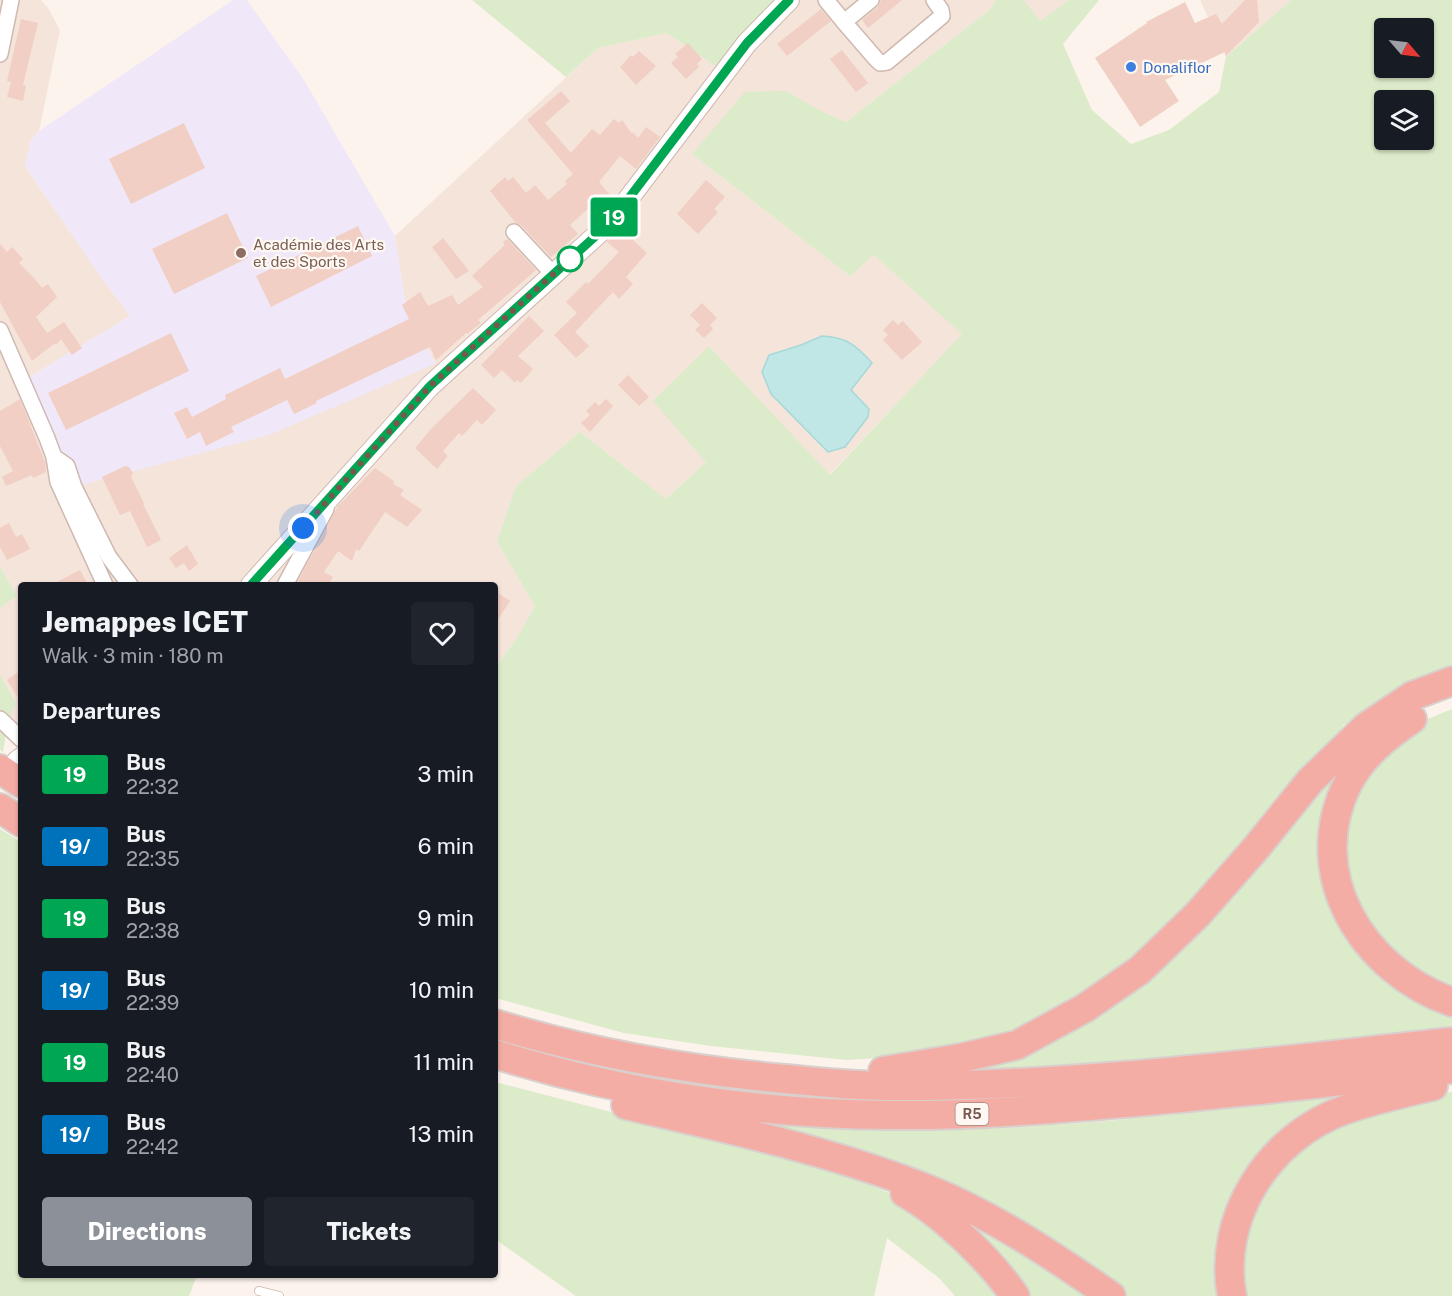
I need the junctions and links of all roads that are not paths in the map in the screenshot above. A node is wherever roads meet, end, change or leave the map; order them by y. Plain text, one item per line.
1 (11, 0) edge
2 (789, 0) edge
3 (826, 0) edge
4 (871, 0) edge
5 (934, 0) edge
6 (844, 22) junction
7 (0, 54) edge
8 (514, 232) dead end
9 (553, 274) junction
10 (0, 330) edge
11 (54, 457) junction
12 (333, 495) junction
13 (104, 582) edge
14 (128, 582) edge
15 (254, 582) edge
16 (287, 582) edge
17 (1452, 681) edge
18 (1452, 699) edge
19 (0, 719) edge
20 (18, 736) edge
21 (0, 808) edge
22 (18, 820) edge
23 (1452, 1002) edge
24 (498, 1025) edge
25 (1452, 1042) edge
26 (498, 1055) edge
27 (1452, 1069) edge
28 (498, 1070) edge
29 (1452, 1076) edge
30 (816, 1082) junction
31 (778, 1143) junction
32 (260, 1291) dead end
33 (279, 1296) edge
34 (1015, 1296) edge
35 (1111, 1296) edge
36 (1232, 1296) edge

1 - 7 street
2 - 9 street
3 - 6 street
4 - 6 street
5 - 6 street
8 - 9 street
9 - 12 street
10 - 11 street
11 - 13 street
11 - 14 street
12 - 15 street
12 - 16 street
17 - 30 highway
18 - 23 highway
19 - 20 street
21 - 22 highway
24 - 30 highway, R5
25 - 30 highway, R5
26 - 27 highway, R5
28 - 31 highway
29 - 36 highway
31 - 34 highway
31 - 35 highway
32 - 33 lane

